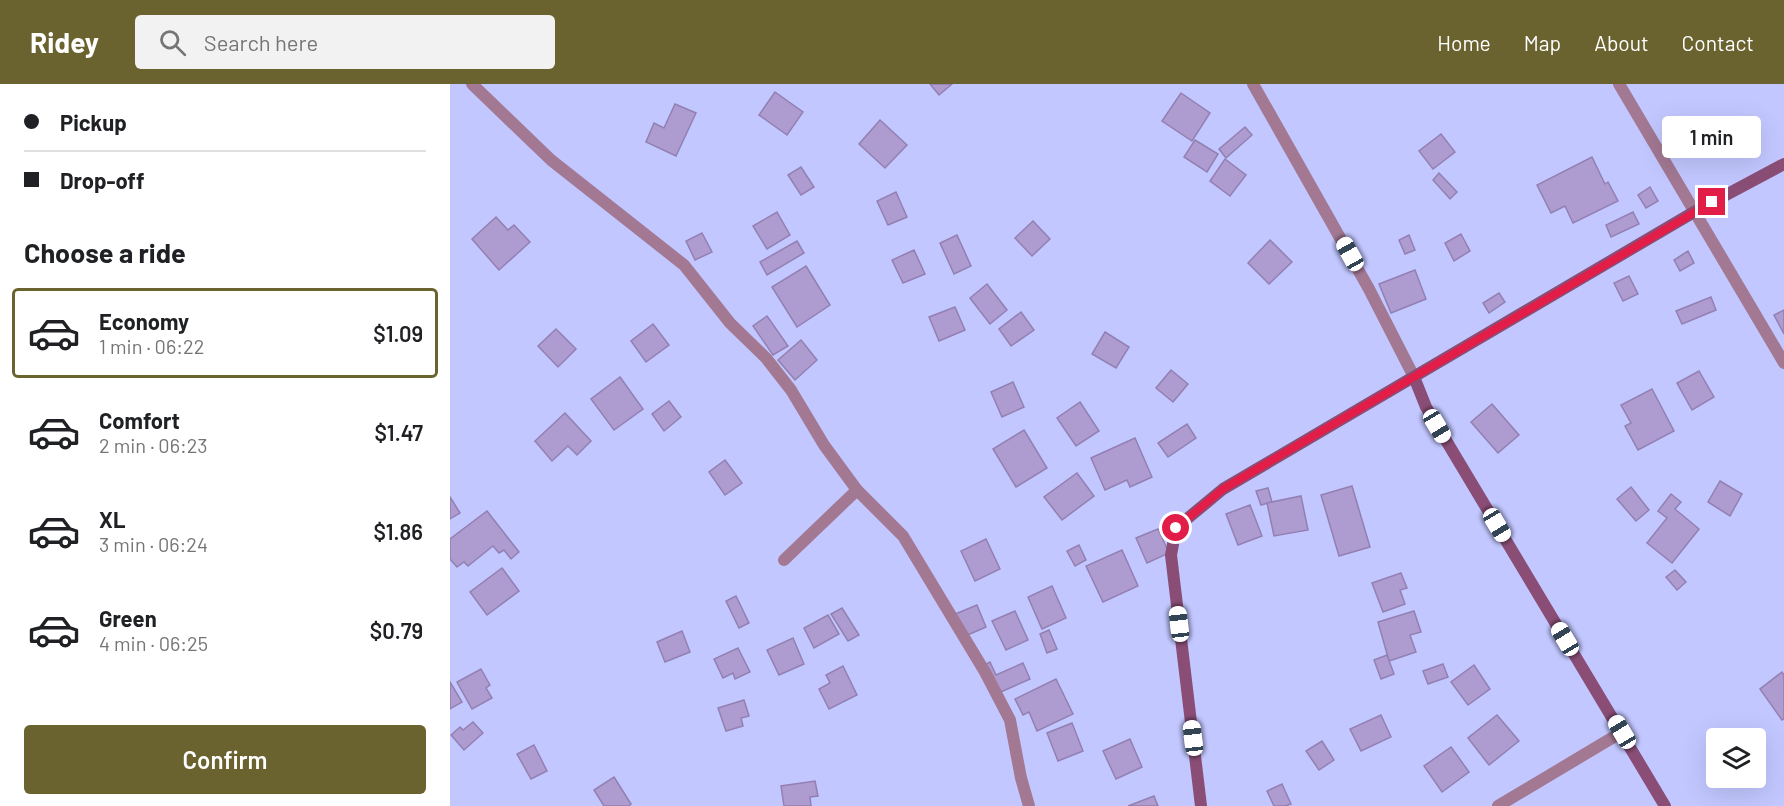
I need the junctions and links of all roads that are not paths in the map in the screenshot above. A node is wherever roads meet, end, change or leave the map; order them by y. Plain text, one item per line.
1 (472, 84) edge
2 (1253, 84) edge
3 (1619, 84) edge
4 (1784, 165) edge
5 (1694, 212) junction
6 (1784, 363) edge
7 (1414, 377) junction
8 (858, 490) junction
9 (784, 560) dead end
10 (1622, 732) junction
11 (1029, 806) edge
12 (1201, 806) edge
13 (1498, 806) edge
14 (1665, 806) edge

1 - 8 street
2 - 7 street
3 - 5 street
4 - 5 street
5 - 6 street
5 - 7 street
7 - 10 street
7 - 12 street
8 - 9 street
8 - 11 street
10 - 13 street
10 - 14 street

